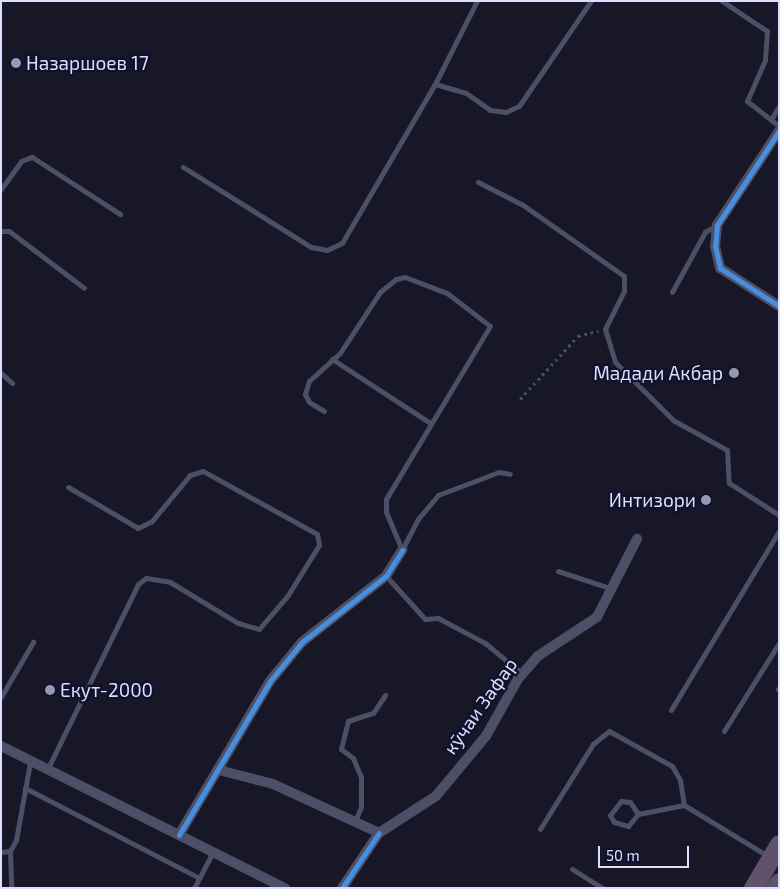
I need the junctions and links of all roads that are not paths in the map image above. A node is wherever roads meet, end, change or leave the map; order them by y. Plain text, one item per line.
1 (477, 1) edge
2 (591, 1) edge
3 (722, 1) edge
4 (435, 84) junction
5 (779, 106) edge
6 (772, 118) junction
7 (779, 126) edge
8 (779, 131) edge
9 (183, 167) dead end
10 (478, 182) dead end
11 (1, 188) edge
12 (120, 214) dead end
13 (717, 225) junction
14 (1, 230) edge
15 (84, 288) dead end
16 (672, 292) dead end
17 (779, 306) edge
18 (332, 359) junction
19 (1, 374) edge
20 (12, 383) dead end
21 (324, 411) dead end
22 (430, 423) junction
23 (510, 474) dead end
24 (68, 487) dead end
25 (779, 515) edge
26 (779, 531) edge
27 (637, 539) dead end
28 (402, 550) junction
29 (558, 571) dead end
30 (386, 576) junction
31 (614, 589) junction
32 (33, 642) dead end
33 (779, 642) edge
34 (518, 679) junction
35 (385, 695) dead end
36 (1, 697) edge
37 (671, 710) dead end
38 (724, 731) dead end
39 (1, 746) edge
40 (30, 762) junction
41 (47, 770) junction
42 (219, 770) junction
43 (25, 788) junction
44 (684, 805) junction
45 (638, 814) junction
46 (354, 822) junction
47 (540, 829) dead end
48 (379, 833) junction
49 (179, 835) junction
50 (10, 851) junction
51 (1, 852) edge
52 (213, 852) junction
53 (776, 855) edge
54 (572, 869) dead end
55 (199, 878) junction
56 (779, 882) edge
57 (269, 884) edge
58 (11, 888) edge
59 (194, 888) edge
60 (284, 888) edge
61 (342, 888) edge
62 (603, 888) edge
63 (753, 888) edge
64 (775, 888) edge

1 - 4 lane
2 - 4 lane
3 - 6 lane
4 - 9 lane
5 - 6 lane
6 - 7 lane
8 - 13 street
10 - 25 lane
11 - 12 lane
13 - 16 lane
13 - 17 street
14 - 15 lane
18 - 21 lane
18 - 22 lane
18 - 22 lane
19 - 20 lane
22 - 28 lane
23 - 28 lane
24 - 41 lane
26 - 37 lane
27 - 31 street, кӯчаи Зафар
28 - 30 street
29 - 31 lane
30 - 34 lane
30 - 42 street
31 - 34 street, кӯчаи Зафар
32 - 36 lane
33 - 38 lane
34 - 48 street, кӯчаи Зафар
35 - 46 lane
39 - 40 street
40 - 41 street
40 - 43 lane
41 - 49 street
42 - 46 street
42 - 49 street
43 - 50 lane
43 - 55 lane
44 - 45 lane
44 - 47 lane
44 - 53 lane
45 - 45 lane
46 - 48 street
48 - 61 street, кӯчаи Зафар
49 - 52 street
50 - 51 lane
50 - 58 lane
52 - 55 lane
52 - 57 street
53 - 63 highway
54 - 62 lane
55 - 59 lane
56 - 64 highway
57 - 60 street

